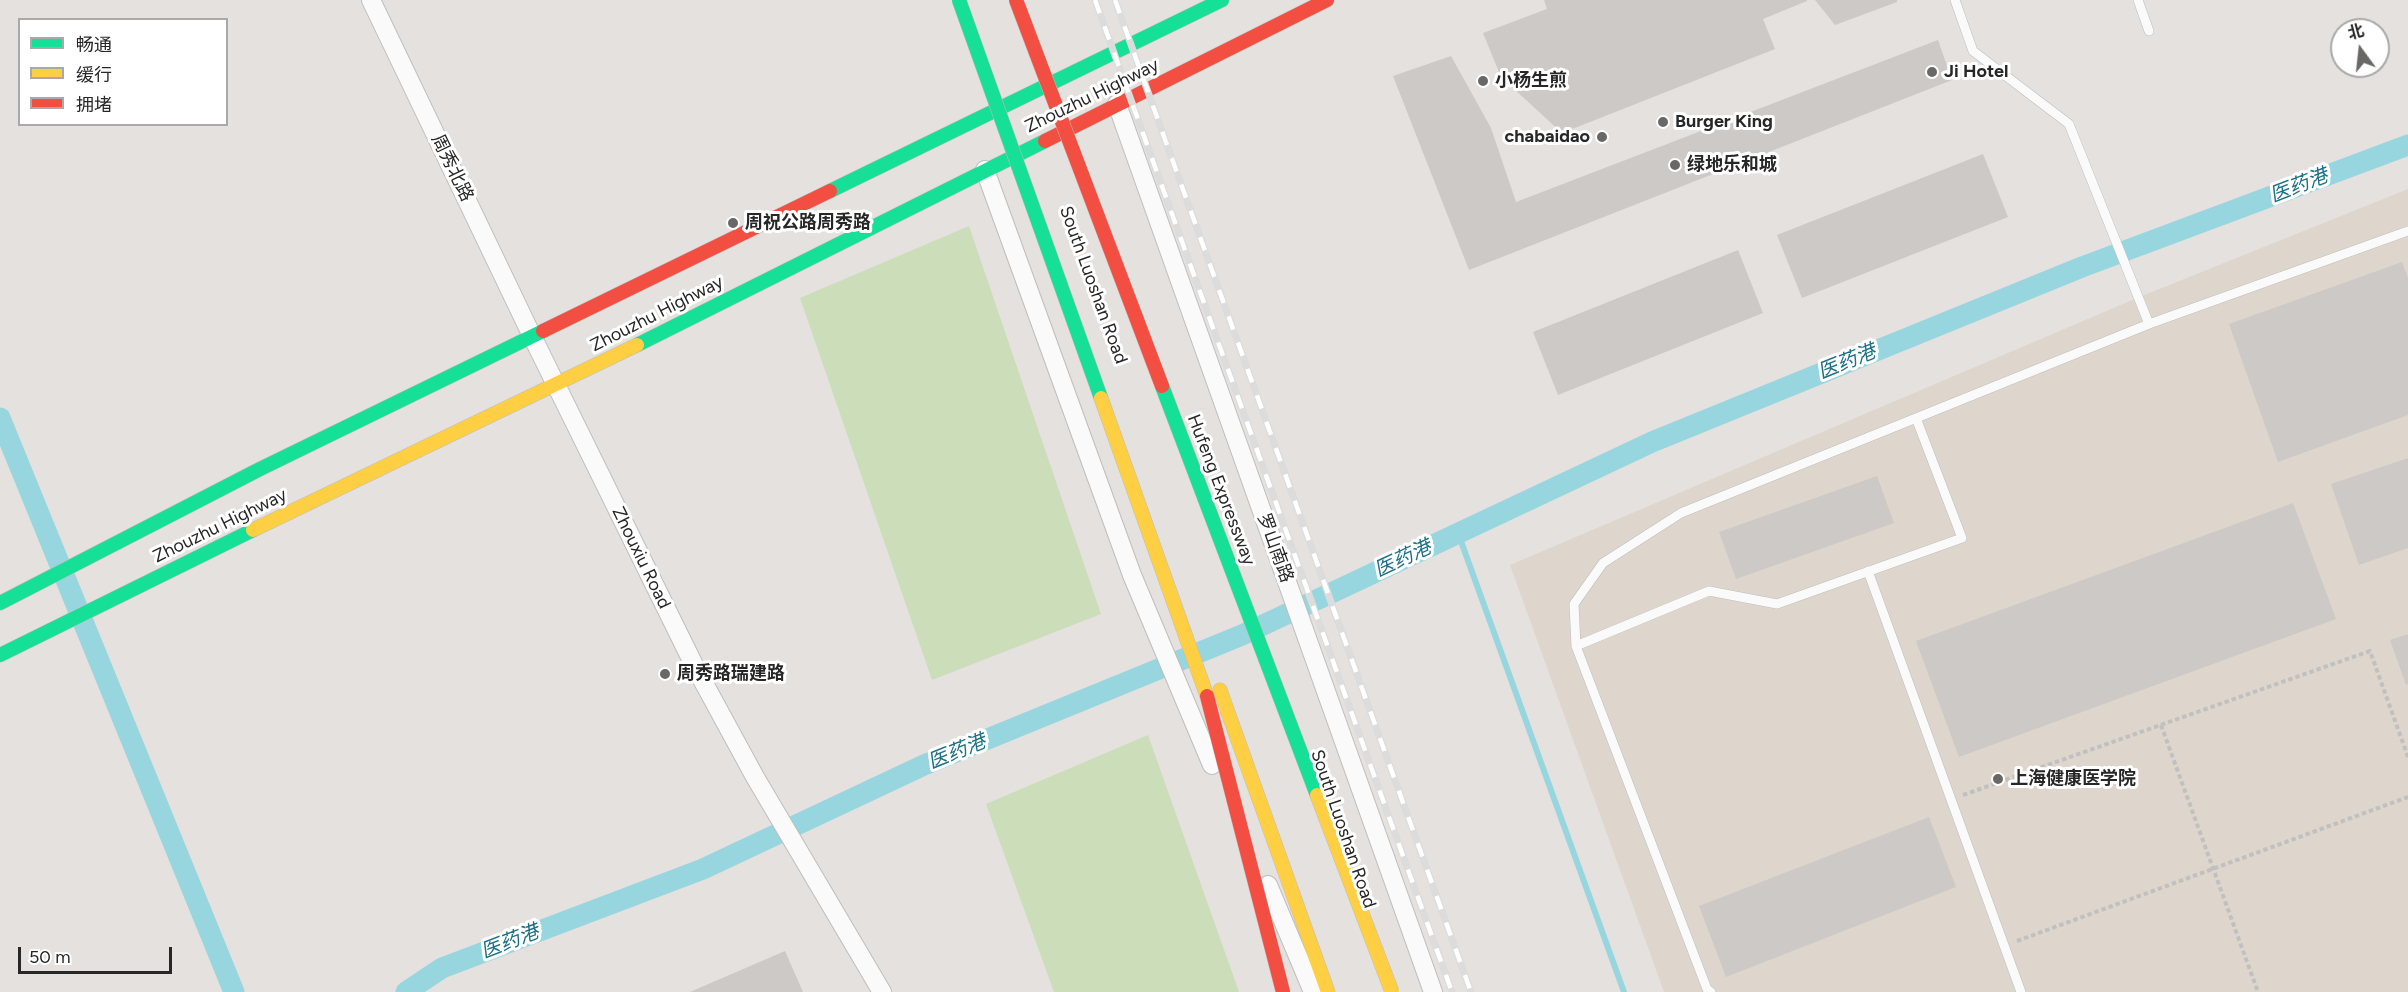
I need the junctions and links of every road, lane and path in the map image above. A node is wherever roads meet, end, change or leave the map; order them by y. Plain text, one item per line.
1 (371, 0) edge
2 (961, 0) edge
3 (1017, 0) edge
4 (1025, 0) edge
5 (1222, 0) edge
6 (1327, 0) edge
7 (1955, 0) edge
8 (2138, 0) edge
9 (2149, 31) dead end
10 (1052, 83) junction
11 (1117, 104) junction
12 (1006, 105) junction
13 (1069, 129) junction
14 (1024, 150) junction
15 (985, 170) junction
16 (2408, 231) edge
17 (2149, 324) junction
18 (532, 336) junction
19 (556, 385) junction
20 (1916, 418) junction
21 (1126, 428) dead end
22 (1868, 572) junction
23 (0, 603) edge
24 (1576, 646) junction
25 (0, 654) edge
26 (1217, 680) dead end
27 (2161, 725) junction
28 (2408, 757) edge
29 (2408, 797) edge
30 (1951, 799) junction
31 (2213, 869) junction
32 (2005, 945) junction
33 (882, 992) edge
34 (1283, 992) edge
35 (1313, 992) edge
36 (1328, 992) edge
37 (1382, 992) edge
38 (1392, 992) edge
39 (1433, 992) edge
40 (1711, 992) edge
41 (2021, 992) edge
42 (2258, 992) edge

1 - 18 street, 周秀北路
2 - 12 main road, South Luoshan Road
2 - 34 main road, bridge
3 - 38 main road, Hufeng Expressway, bridge
4 - 10 main road, South Luoshan Road
5 - 10 main road, Zhouzhu Highway
6 - 11 main road, Zhouzhu Highway
7 - 17 lane
8 - 9 lane
10 - 12 main road, Zhouzhu Highway
10 - 13 main road, South Luoshan Road
11 - 13 main road, Zhouzhu Highway
11 - 39 street, 罗山南路
12 - 14 main road, South Luoshan Road
12 - 18 main road, Zhouzhu Highway
13 - 14 main road, Zhouzhu Highway
13 - 37 main road, South Luoshan Road, bridge
14 - 15 main road, Zhouzhu Highway
14 - 21 main road, South Luoshan Road
15 - 19 main road, Zhouzhu Highway
15 - 35 street
16 - 17 lane
17 - 20 lane
18 - 19 street, Zhouxiu Road
18 - 23 main road, Zhouzhu Highway
19 - 25 main road, Zhouzhu Highway
19 - 33 street, Zhouxiu Road
20 - 22 lane
20 - 24 lane
22 - 24 lane
22 - 30 lane
24 - 40 lane
26 - 36 main road
27 - 28 path
27 - 30 path
27 - 31 path
29 - 31 path
30 - 32 lane
31 - 32 path
31 - 42 path
32 - 41 lane

